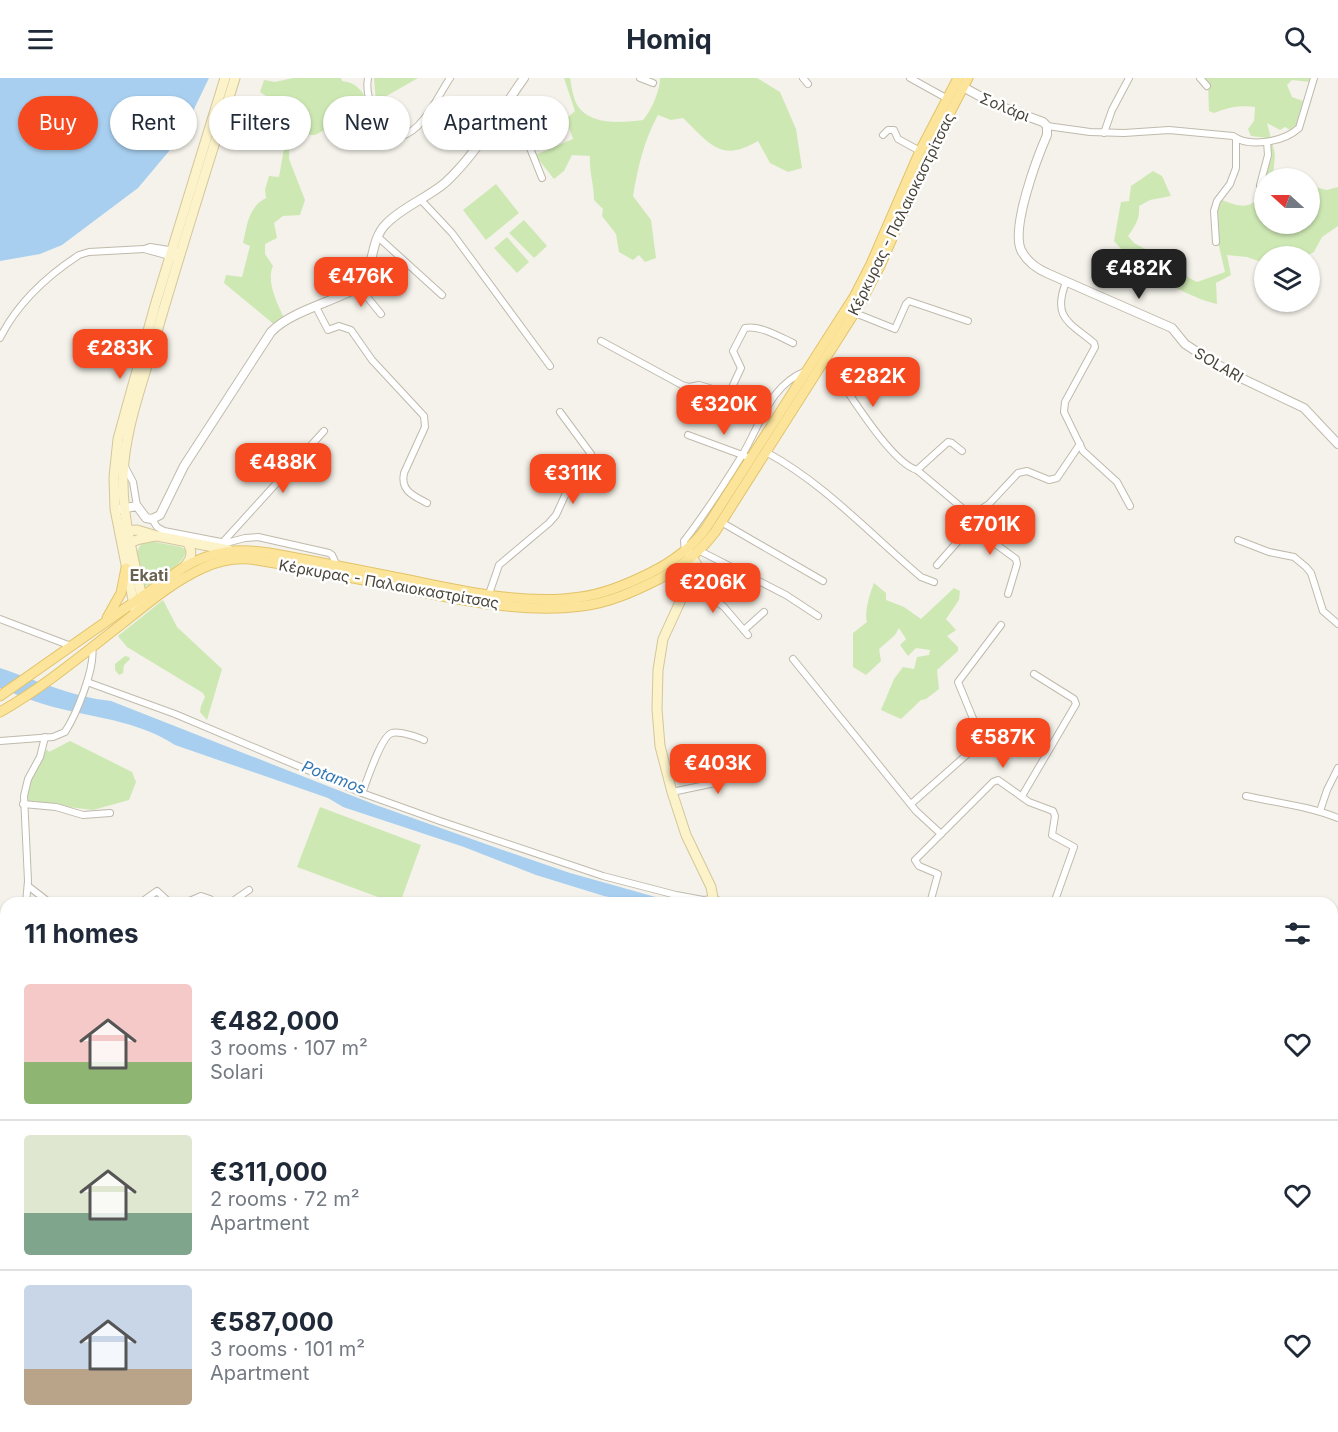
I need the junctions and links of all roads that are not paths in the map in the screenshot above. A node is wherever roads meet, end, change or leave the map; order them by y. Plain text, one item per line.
1 (225, 78) edge
2 (235, 78) edge
3 (368, 78) edge
4 (450, 78) edge
5 (640, 78) edge
6 (803, 78) edge
7 (910, 78) edge
8 (968, 78) edge
9 (1129, 78) edge
10 (1200, 78) edge
11 (1314, 78) edge
12 (523, 79) edge
13 (960, 81) edge
14 (653, 82) dead end
15 (808, 84) dead end
16 (1207, 86) dead end
17 (511, 96) edge
18 (946, 98) junction
19 (1047, 126) junction
20 (1104, 133) junction
21 (883, 135) dead end
22 (1236, 139) junction
23 (1267, 142) junction
24 (474, 150) edge
25 (531, 150) edge
26 (920, 151) junction
27 (1265, 168) edge
28 (542, 178) dead end
29 (421, 200) junction
30 (378, 237) junction
31 (1216, 242) dead end
32 (176, 255) junction
33 (1066, 282) junction
34 (359, 287) junction
35 (442, 295) dead end
36 (316, 307) junction
37 (855, 313) junction
38 (381, 314) dead end
39 (968, 321) dead end
40 (0, 338) edge
41 (602, 341) dead end
42 (794, 343) dead end
43 (825, 360) junction
44 (550, 366) dead end
45 (809, 369) junction
46 (727, 398) junction
47 (560, 412) dead end
48 (760, 417) junction
49 (324, 431) dead end
50 (688, 435) dead end
51 (1080, 444) junction
52 (1338, 444) edge
53 (962, 451) dead end
54 (766, 452) junction
55 (747, 457) junction
56 (123, 464) junction
57 (917, 470) junction
58 (427, 503) dead end
59 (137, 506) junction
60 (1130, 506) dead end
61 (119, 509) junction
62 (714, 517) junction
63 (969, 517) junction
64 (152, 519) junction
65 (974, 523) junction
66 (123, 531) junction
67 (157, 536) junction
68 (1238, 540) dead end
69 (187, 542) junction
70 (126, 543) junction
71 (226, 546) junction
72 (690, 555) junction
73 (937, 565) dead end
74 (184, 567) junction
75 (126, 568) junction
76 (689, 581) junction
77 (823, 581) dead end
78 (934, 582) dead end
79 (489, 594) junction
80 (1008, 594) dead end
81 (137, 599) junction
82 (140, 610) junction
83 (764, 612) dead end
84 (818, 616) dead end
85 (0, 619) edge
86 (104, 623) junction
87 (1338, 624) edge
88 (1000, 626) dead end
89 (71, 646) junction
90 (92, 647) junction
91 (793, 659) dead end
92 (1034, 674) dead end
93 (87, 682) junction
94 (0, 696) edge
95 (4, 710) edge
96 (45, 737) junction
97 (424, 740) dead end
98 (0, 741) edge
99 (749, 763) dead end
100 (1338, 768) edge
101 (672, 792) junction
102 (362, 793) junction
103 (1022, 796) junction
104 (1246, 796) dead end
105 (23, 804) junction
106 (911, 804) junction
107 (1320, 811) junction
108 (110, 813) dead end
109 (1338, 818) edge
110 (940, 834) junction
111 (28, 886) junction
112 (249, 890) dead end
113 (27, 897) edge
114 (42, 897) edge
115 (147, 897) edge
116 (164, 897) edge
117 (239, 897) edge
118 (687, 897) edge
119 (713, 897) edge
120 (932, 897) edge
121 (1056, 897) edge

1 - 32 main road
2 - 32 main road
3 - 4 street
5 - 14 street
6 - 15 street
7 - 18 street
8 - 13 main road, Κέρκυρας - Παλαιοκαστρίτσας
9 - 20 street
10 - 16 street
11 - 23 street
12 - 17 street
13 - 18 main road, Κέρκυρας - Παλαιοκαστρίτσας
13 - 19 street, Σολάρι
13 - 37 main road, Κέρκυρας - Παλαιοκαστρίτσας
18 - 26 main road, Κέρκυρας - Παλαιοκαστρίτσας
19 - 20 street
19 - 33 street, SOLARI
20 - 22 street
21 - 26 street
22 - 23 street
22 - 31 street
23 - 27 street
24 - 29 street
25 - 28 street
26 - 45 main road, Κέρκυρας - Παλαιοκαστρίτσας
29 - 30 street
29 - 44 street
30 - 34 street
30 - 35 street
32 - 40 street
32 - 56 main road
32 - 61 main road
33 - 51 street
33 - 52 street, SOLARI
34 - 36 street
34 - 38 street
36 - 58 street
36 - 64 street
37 - 39 street
37 - 43 main road, Κέρκυρας - Παλαιοκαστρίτσας
41 - 46 street
42 - 46 street
43 - 54 main road, Κέρκυρας - Παλαιοκαστρίτσας
43 - 57 street
45 - 48 street
45 - 55 main road, Κέρκυρας - Παλαιοκαστρίτσας
46 - 48 street
47 - 79 street
48 - 55 street
49 - 71 street
50 - 55 street
51 - 60 street
51 - 63 street
53 - 57 street
54 - 62 main road, Κέρκυρας - Παλαιοκαστρίτσας
54 - 78 street
55 - 62 main road, Κέρκυρας - Παλαιοκαστρίτσας
56 - 59 street
56 - 61 main road
57 - 63 street
59 - 61 street
59 - 64 street
61 - 66 main road
62 - 72 main road, Κέρκυρας - Παλαιοκαστρίτσας
62 - 77 street
63 - 65 street
64 - 71 street
65 - 73 street
65 - 80 street
66 - 67 main road
66 - 70 main road
67 - 69 main road
67 - 70 main road
68 - 87 street
69 - 71 main road
69 - 74 main road
70 - 75 main road
70 - 81 main road
71 - 74 main road, Κέρκυρας - Παλαιοκαστρίτσας
71 - 79 main road, Κέρκυρας - Παλαιοκαστρίτσας
72 - 76 main road
72 - 79 main road, Κέρκυρας - Παλαιοκαστρίτσας
72 - 82 main road, Κέρκυρας - Παλαιοκαστρίτσας
72 - 84 street
74 - 81 main road, Κέρκυρας - Παλαιοκαστρίτσας
75 - 81 main road
75 - 86 main road
76 - 83 street
76 - 101 main road
81 - 82 main road
81 - 86 main road, Κέρκυρας - Παλαιοκαστρίτσας
82 - 90 main road, Κέρκυρας - Παλαιοκαστρίτσας
85 - 89 street
86 - 89 main road, Κέρκυρας - Παλαιοκαστρίτσας
88 - 106 street
89 - 94 main road, Κέρκυρας - Παλαιοκαστρίτσας
90 - 93 street
90 - 95 main road, Κέρκυρας - Παλαιοκαστρίτσας
91 - 106 street
92 - 103 street
93 - 96 street
93 - 102 street
96 - 98 street
96 - 105 street
97 - 102 street
99 - 101 street
100 - 107 street
101 - 119 main road
102 - 118 street
103 - 110 street
103 - 121 street
104 - 107 street
105 - 108 street
105 - 111 street
106 - 110 street
107 - 109 street
110 - 120 street
111 - 113 street
111 - 114 street
112 - 117 street
115 - 116 street

